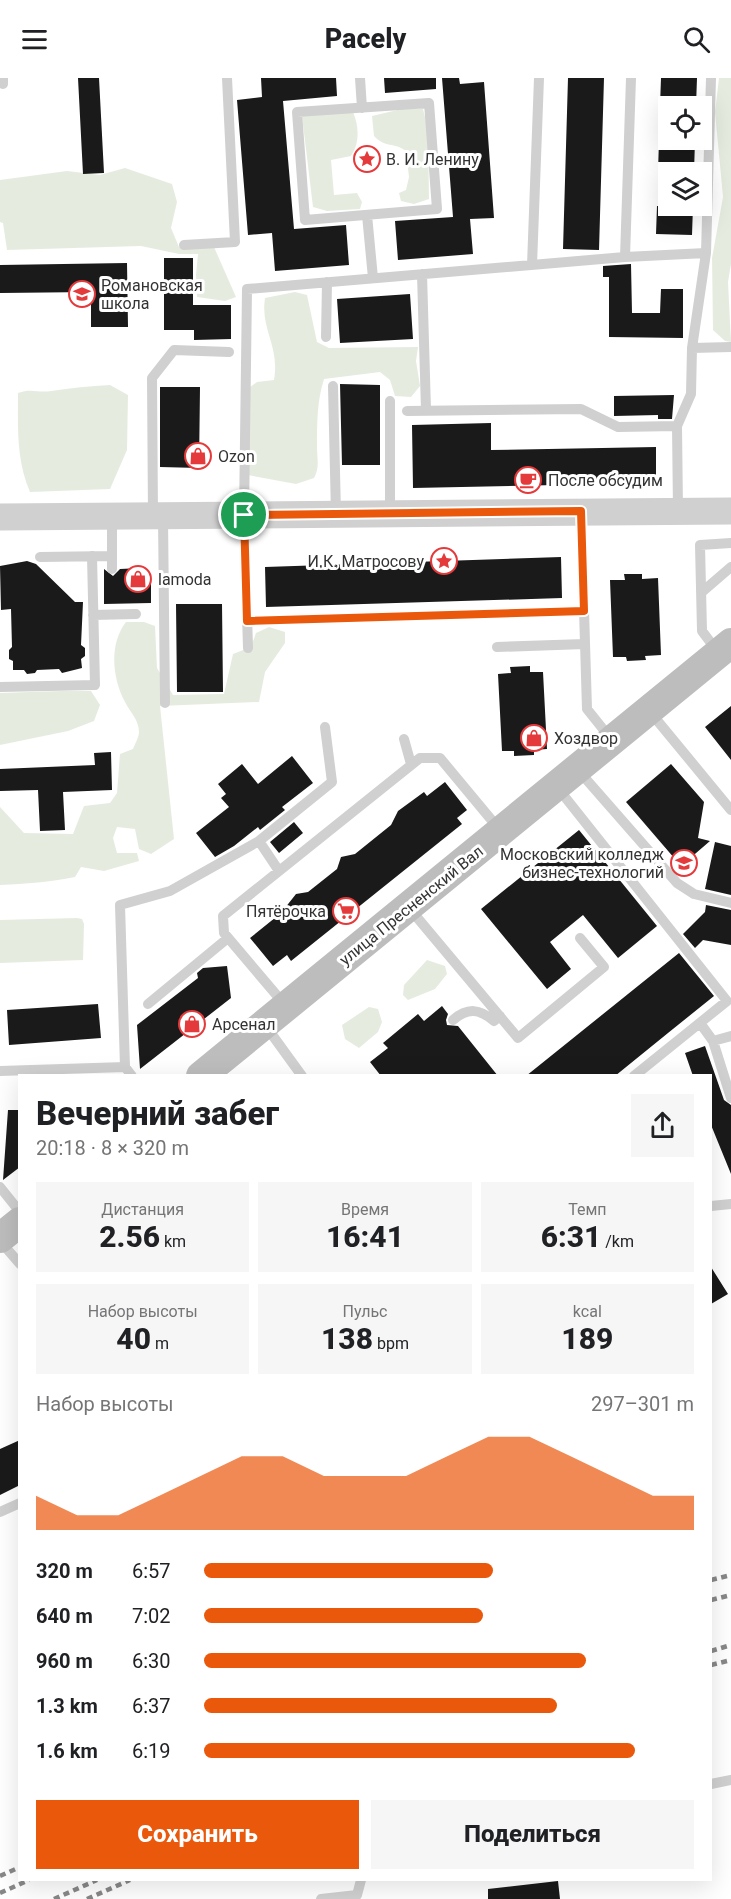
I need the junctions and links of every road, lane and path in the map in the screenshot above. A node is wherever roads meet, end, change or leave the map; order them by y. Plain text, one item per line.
1 (228, 78) edge
2 (360, 78) edge
3 (539, 78) edge
4 (632, 78) edge
5 (711, 78) edge
6 (362, 108) junction
7 (367, 215) junction
8 (184, 245) dead end
9 (706, 253) junction
10 (625, 257) junction
11 (532, 265) junction
12 (422, 274) junction
13 (373, 278) junction
14 (327, 282) junction
15 (326, 337) dead end
16 (731, 347) edge
17 (692, 348) junction
18 (230, 352) dead end
19 (333, 386) dead end
20 (390, 401) dead end
21 (426, 410) junction
22 (407, 411) dead end
23 (677, 426) junction
24 (678, 510) junction
25 (581, 511) junction
26 (731, 511) edge
27 (390, 513) junction
28 (336, 514) junction
29 (244, 515) junction
30 (112, 516) junction
31 (158, 516) junction
32 (0, 518) edge
33 (731, 543) edge
34 (92, 556) junction
35 (112, 556) junction
36 (40, 557) dead end
37 (731, 567) edge
38 (112, 569) dead end
39 (702, 592) junction
40 (584, 611) junction
41 (93, 615) junction
42 (136, 615) dead end
43 (247, 621) junction
44 (585, 644) junction
45 (497, 646) dead end
46 (248, 648) dead end
47 (725, 648) edge
48 (0, 687) edge
49 (165, 703) dead end
50 (650, 711) junction
51 (325, 727) dead end
52 (405, 739) dead end
53 (613, 742) junction
54 (411, 764) junction
55 (567, 778) junction
56 (731, 810) edge
57 (501, 832) junction
58 (259, 841) junction
59 (279, 871) junction
60 (731, 903) edge
61 (408, 907) junction
62 (228, 938) junction
63 (580, 938) dead end
64 (148, 1004) dead end
65 (275, 1015) junction
66 (500, 1016) junction
67 (453, 1020) dead end
68 (700, 1023) junction
69 (731, 1036) edge
70 (713, 1041) junction
71 (0, 1071) edge
72 (128, 1071) edge
73 (203, 1074) edge
74 (301, 1074) edge
75 (636, 1074) edge
76 (731, 1098) edge
77 (0, 1187) edge
78 (731, 1204) edge
79 (712, 1206) edge
80 (18, 1210) edge
81 (18, 1224) edge
82 (0, 1240) edge
83 (18, 1262) edge
84 (18, 1504) edge
85 (0, 1512) edge
86 (731, 1780) edge
87 (712, 1784) edge
88 (361, 1881) edge
89 (321, 1899) edge

1 - 8 lane
2 - 6 lane
3 - 11 lane
4 - 10 lane
5 - 9 lane
6 - 7 lane
6 - 7 lane
7 - 13 lane
9 - 10 lane
9 - 17 lane
10 - 11 lane
11 - 12 lane
12 - 13 lane
12 - 21 lane
13 - 14 lane
14 - 15 lane
14 - 29 lane
16 - 17 lane
17 - 23 lane
18 - 31 lane
19 - 28 lane
20 - 27 lane
21 - 22 lane
21 - 23 lane
23 - 24 lane
24 - 25 street
24 - 26 street
25 - 27 street
25 - 40 lane
27 - 28 street
28 - 29 street
29 - 31 street
29 - 43 lane
30 - 31 street
30 - 32 street
30 - 35 lane
31 - 49 lane
33 - 39 lane
34 - 35 lane
34 - 36 lane
34 - 41 lane
35 - 38 lane
37 - 39 lane
39 - 47 lane
40 - 43 lane
40 - 44 lane
41 - 42 lane
41 - 48 lane
43 - 46 lane
44 - 45 lane
44 - 53 lane
47 - 50 main road, улица Пресненский Вал
50 - 53 main road, улица Пресненский Вал
50 - 56 lane
51 - 58 lane
52 - 54 lane
53 - 55 main road, улица Пресненский Вал
54 - 57 lane
54 - 59 lane
55 - 57 main road, улица Пресненский Вал
55 - 60 lane
55 - 68 lane
57 - 61 main road, улица Пресненский Вал
58 - 59 lane
58 - 72 lane
59 - 62 lane
61 - 65 main road, улица Пресненский Вал
61 - 66 lane
62 - 64 lane
62 - 65 lane
63 - 66 lane
65 - 73 main road, улица Пресненский Вал
65 - 74 lane
66 - 67 lane
68 - 70 lane
68 - 75 lane
69 - 70 lane
70 - 76 lane
71 - 72 lane
77 - 80 lane
78 - 79 lane
81 - 82 main road
82 - 83 lane
84 - 85 lane
86 - 87 lane
88 - 89 lane

